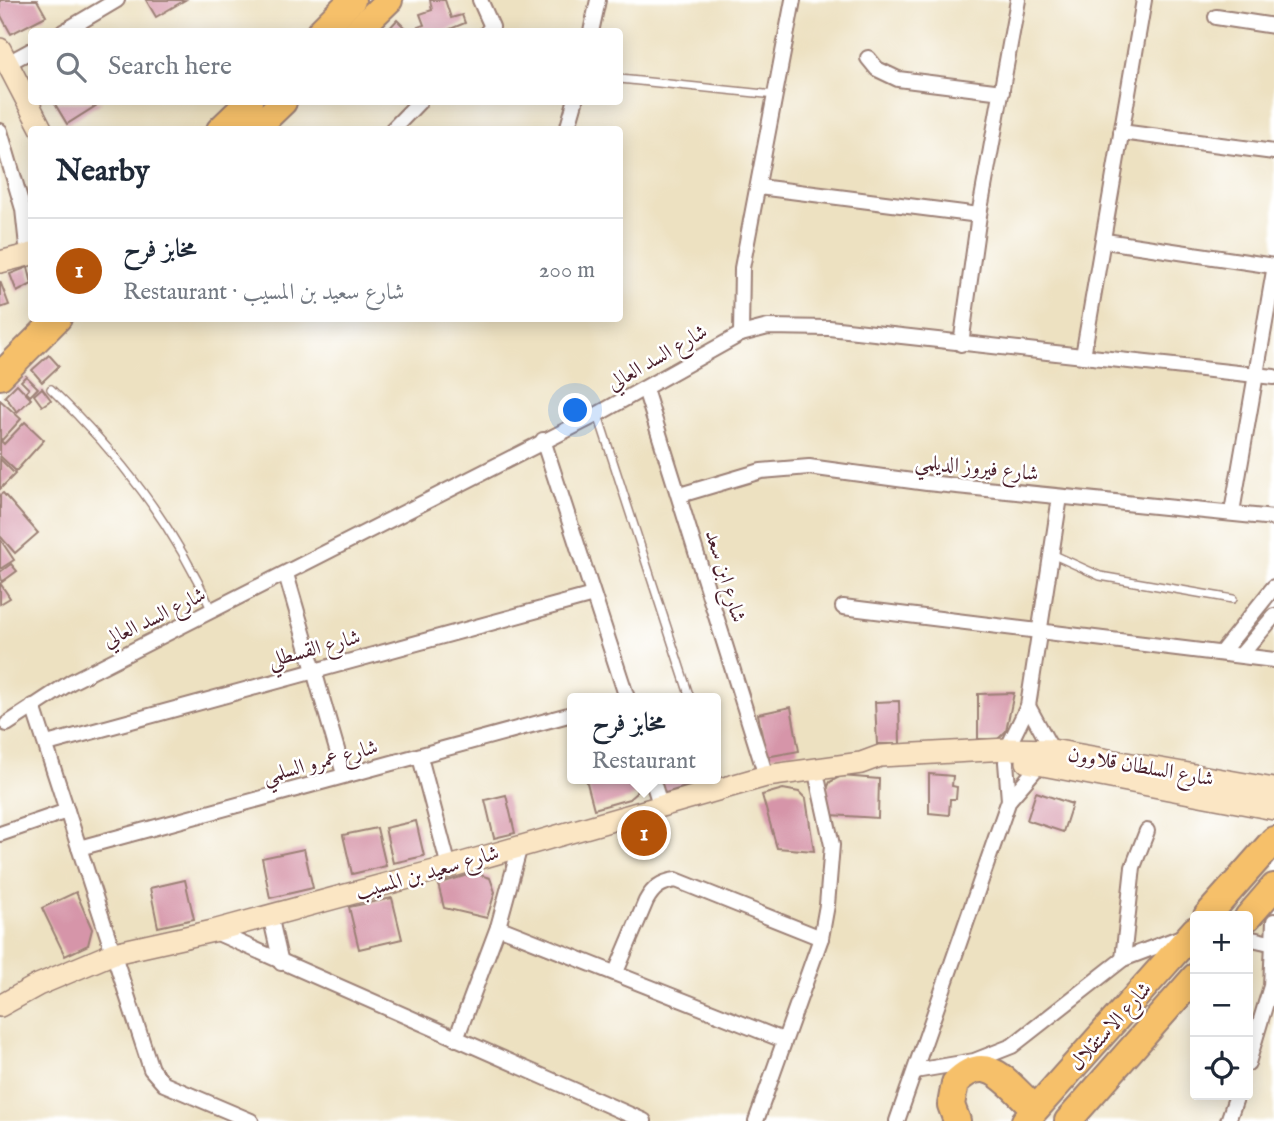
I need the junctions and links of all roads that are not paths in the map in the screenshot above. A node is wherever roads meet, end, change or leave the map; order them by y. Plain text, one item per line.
1 (117, 0) edge
2 (352, 0) edge
3 (389, 0) edge
4 (480, 0) edge
5 (598, 0) edge
6 (793, 0) edge
7 (1018, 0) edge
8 (1144, 0) edge
9 (1216, 17) dead end
10 (1274, 26) edge
11 (70, 28) edge
12 (324, 28) edge
13 (360, 28) edge
14 (490, 28) edge
15 (592, 28) edge
16 (28, 51) edge
17 (4, 56) edge
18 (868, 58) dead end
19 (623, 79) edge
20 (1002, 92) junction
21 (775, 95) junction
22 (28, 103) edge
23 (29, 105) edge
24 (246, 105) edge
25 (280, 105) edge
26 (416, 105) edge
27 (574, 105) edge
28 (40, 126) edge
29 (224, 126) edge
30 (258, 126) edge
31 (396, 126) edge
32 (568, 126) edge
33 (0, 131) edge
34 (1121, 132) junction
35 (1274, 152) edge
36 (759, 187) junction
37 (979, 215) junction
38 (1105, 241) junction
39 (23, 253) edge
40 (1274, 268) edge
41 (29, 322) edge
42 (54, 322) edge
43 (741, 334) junction
44 (961, 344) junction
45 (0, 354) edge
46 (1083, 356) junction
47 (1257, 375) junction
48 (0, 376) edge
49 (1274, 377) edge
50 (51, 389) dead end
51 (645, 389) junction
52 (598, 414) junction
53 (543, 440) junction
54 (680, 495) junction
55 (1060, 497) junction
56 (1232, 512) junction
57 (1274, 518) edge
58 (1051, 554) junction
59 (286, 574) junction
60 (1274, 587) edge
61 (593, 595) junction
62 (1233, 599) dead end
63 (843, 607) dead end
64 (213, 612) junction
65 (1274, 616) edge
66 (1039, 631) junction
67 (1221, 653) junction
68 (1241, 655) junction
69 (1272, 660) edge
70 (313, 670) junction
71 (625, 693) edge
72 (688, 693) edge
73 (33, 706) junction
74 (1028, 706) junction
75 (567, 715) edge
76 (7, 724) dead end
77 (47, 744) junction
78 (1007, 755) junction
79 (420, 757) junction
80 (1046, 757) junction
81 (1089, 764) junction
82 (814, 768) junction
83 (344, 774) junction
84 (766, 776) junction
85 (654, 784) edge
86 (1274, 789) edge
87 (1009, 800) junction
88 (661, 807) junction
89 (1274, 809) edge
90 (67, 811) junction
91 (1147, 831) dead end
92 (0, 834) edge
93 (1274, 840) edge
94 (520, 846) junction
95 (79, 848) junction
96 (449, 867) junction
97 (1274, 887) edge
98 (1212, 911) edge
99 (1253, 911) edge
100 (270, 915) junction
101 (1274, 922) edge
102 (498, 927) junction
103 (213, 931) junction
104 (1190, 932) edge
105 (821, 938) junction
106 (1253, 939) edge
107 (1274, 944) edge
108 (1163, 952) junction
109 (114, 953) junction
110 (1123, 959) junction
111 (281, 962) junction
112 (616, 972) junction
113 (1190, 983) edge
114 (0, 1006) edge
115 (456, 1039) junction
116 (783, 1040) junction
117 (1253, 1046) edge
118 (915, 1071) junction
119 (1235, 1100) edge
120 (1026, 1111) edge
121 (251, 1121) edge
122 (644, 1121) edge
123 (756, 1121) edge
124 (897, 1121) edge
125 (957, 1121) edge
126 (1068, 1121) edge
127 (1228, 1121) edge

1 - 11 street
2 - 12 highway
3 - 13 highway
4 - 14 street
5 - 15 street
6 - 21 street
7 - 20 street
8 - 34 street
9 - 10 street
16 - 17 street
17 - 22 street
18 - 20 street
19 - 21 lane
20 - 37 street
21 - 36 street
23 - 28 street
24 - 29 highway
25 - 30 highway
26 - 31 street
27 - 32 street
33 - 39 street
34 - 35 street
34 - 38 street
36 - 37 street
36 - 43 street
37 - 44 street
38 - 40 street
38 - 46 street
40 - 47 street
41 - 45 highway
42 - 48 highway
43 - 44 street, شارع السد العالي
43 - 51 street, شارع السد العالي
44 - 46 street, شارع السد العالي
46 - 47 street, شارع السد العالي
47 - 49 street, شارع السد العالي
47 - 56 street
50 - 64 lane
51 - 52 street, شارع السد العالي
51 - 54 street, شارع ابن سعد
52 - 53 street, شارع السد العالي
52 - 72 lane
53 - 59 street, شارع السد العالي
53 - 61 street
54 - 55 street, شارع فيروز الديلمي
54 - 84 street, شارع ابن سعد
55 - 56 street, شارع فيروز الديلمي
55 - 58 street
56 - 57 street, شارع فيروز الديلمي
58 - 62 lane
58 - 66 street
59 - 64 street, شارع السد العالي
59 - 70 street
60 - 67 street
61 - 70 street, شارع القسطلي
61 - 71 street
63 - 66 street
64 - 73 street, شارع السد العالي
65 - 68 street
66 - 67 street
66 - 74 street
67 - 68 street
68 - 69 street
70 - 77 street, شارع القسطلي
70 - 83 street
73 - 76 street, شارع السد العالي
73 - 77 street
74 - 78 street
74 - 80 street
75 - 79 street, شارع عمرو السلمي
77 - 90 street
78 - 80 street, شارع السلطان قلاوون
78 - 82 street, شارع سعيد بن المسيب
78 - 87 street
79 - 83 street, شارع عمرو السلمي
79 - 96 street
80 - 81 street, شارع السلطان قلاوون
80 - 87 street
81 - 86 street, شارع السلطان قلاوون
81 - 89 street, شارع السلطان قلاوون
82 - 84 street, شارع سعيد بن المسيب
82 - 105 street
83 - 95 street, شارع عمرو السلمي
84 - 88 street, شارع سعيد بن المسيب
85 - 88 street
87 - 118 street
88 - 94 street, شارع سعيد بن المسيب
90 - 92 street
90 - 95 street
91 - 110 street
93 - 98 highway, شارع الاستقلال
94 - 96 street, شارع سعيد بن المسيب
94 - 102 street
95 - 109 street
96 - 100 street, شارع سعيد بن المسيب
97 - 99 highway
100 - 103 street, شارع سعيد بن المسيب
100 - 111 street
101 - 107 street
102 - 112 street
102 - 115 street
103 - 109 street, شارع سعيد بن المسيب
103 - 111 street
104 - 108 highway, شارع الاستقلال
105 - 112 street
105 - 116 street
106 - 107 street
107 - 117 street
108 - 110 street
108 - 120 highway, شارع الاستقلال
109 - 114 street, شارع سعيد بن المسيب
109 - 121 street
110 - 118 street
111 - 115 street
112 - 116 street
113 - 126 highway, شارع الاستقلال
115 - 122 street
116 - 123 street
118 - 124 street
119 - 127 street
120 - 125 highway

